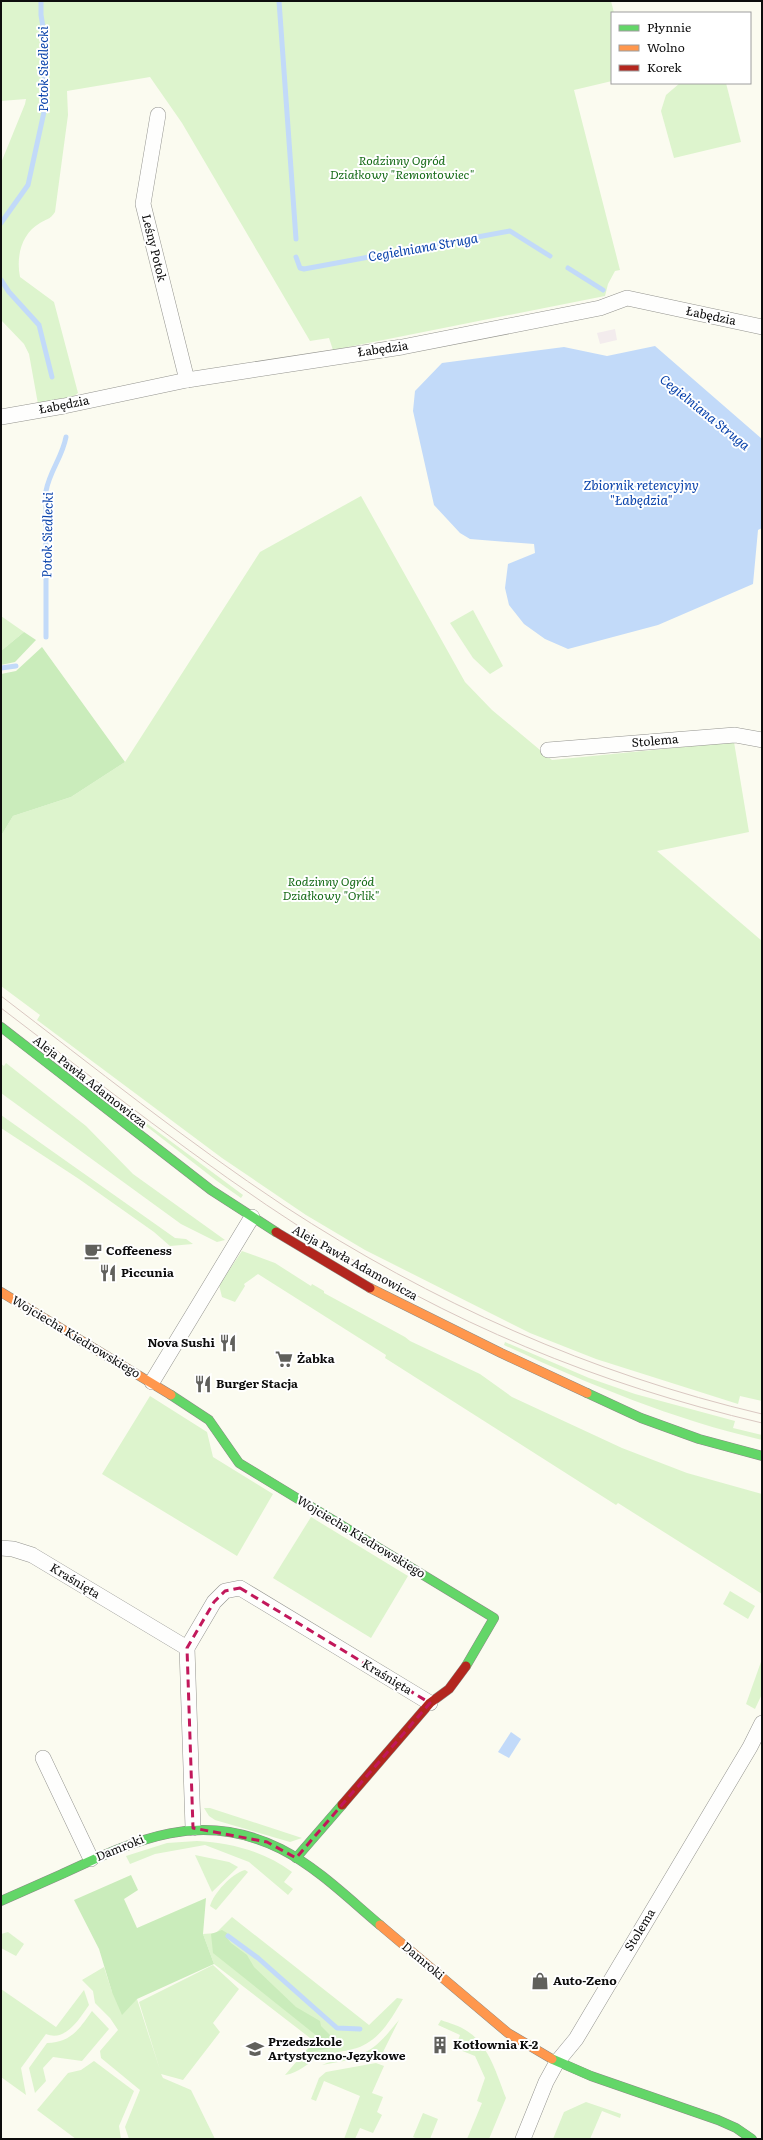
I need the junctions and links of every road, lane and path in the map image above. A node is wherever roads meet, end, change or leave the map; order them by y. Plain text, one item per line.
1 (158, 115) dead end
2 (762, 326) edge
3 (187, 380) junction
4 (1, 417) edge
5 (762, 740) edge
6 (548, 750) dead end
7 (1, 1027) edge
8 (252, 1217) junction
9 (1, 1292) edge
10 (152, 1382) junction
11 (762, 1456) edge
12 (1, 1548) edge
13 (187, 1648) junction
14 (430, 1703) junction
15 (762, 1723) edge
16 (756, 1751) edge
17 (43, 1758) dead end
18 (193, 1828) junction
19 (296, 1858) junction
20 (91, 1859) junction
21 (1, 1901) edge
22 (557, 2062) junction
23 (523, 2139) edge
24 (752, 2139) edge

1 - 3 street, Leśny Potok
2 - 3 street, Łabędzia
3 - 4 street, Łabędzia
5 - 6 street, Stolema
7 - 8 street, Aleja Pawła Adamowicza
8 - 10 street, Wojciecha Kiedrowskiego
8 - 11 street, Aleja Pawła Adamowicza
9 - 10 street, Wojciecha Kiedrowskiego
10 - 14 street, Wojciecha Kiedrowskiego
12 - 13 street, Kraśnięta
13 - 14 street, Kraśnięta
13 - 18 street
14 - 19 street
15 - 16 street, Stolema
16 - 22 street, Stolema
17 - 20 street, Damroki
18 - 19 street, Damroki
18 - 20 street, Damroki
19 - 22 street, Damroki
20 - 21 street, Damroki
22 - 23 street, Stolema
22 - 24 street, Damroki

